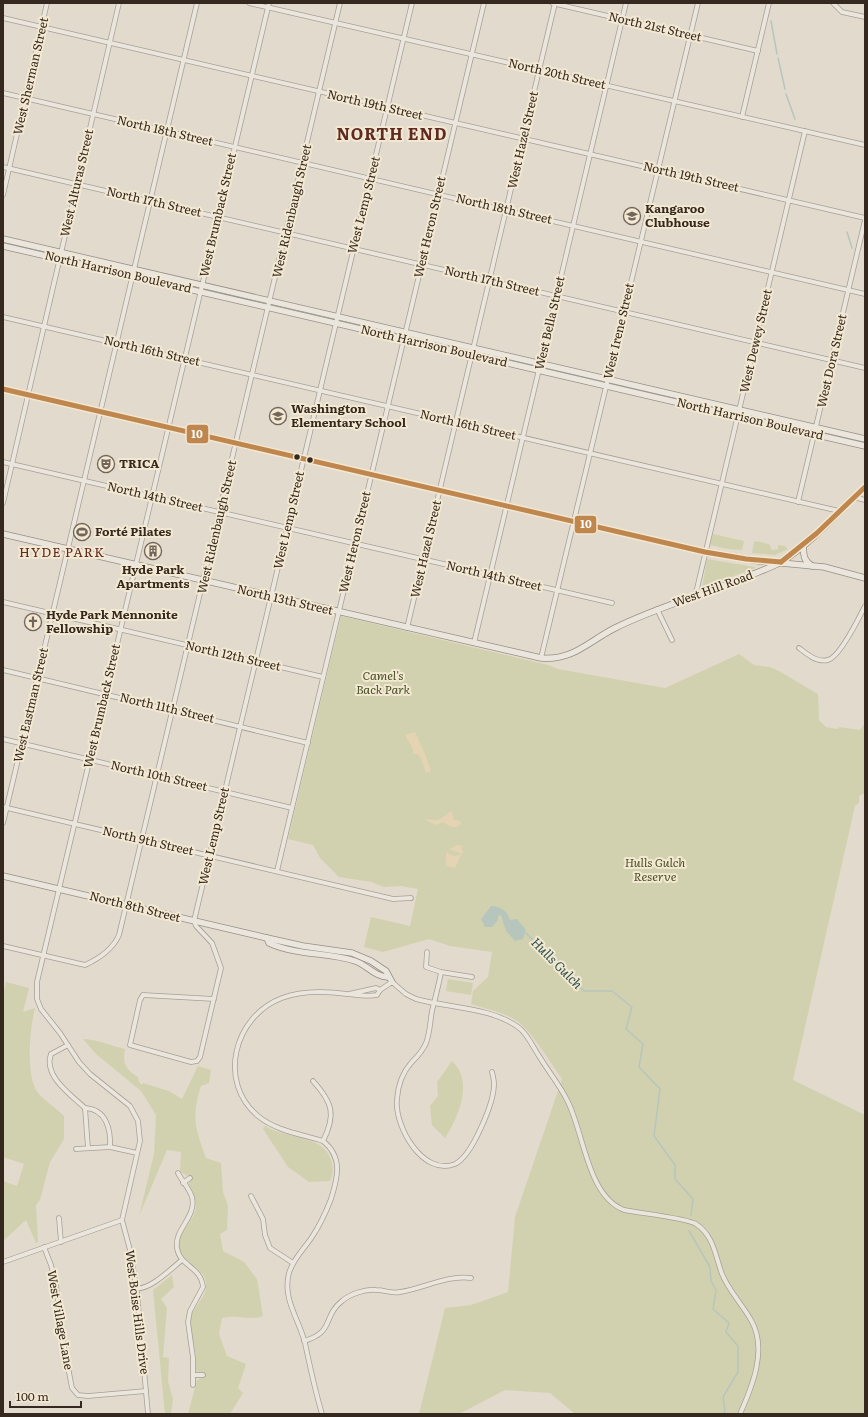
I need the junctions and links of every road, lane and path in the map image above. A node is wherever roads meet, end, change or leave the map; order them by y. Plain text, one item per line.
1 (47, 3) edge
2 (119, 3) edge
3 (197, 3) edge
4 (249, 3) edge
5 (340, 3) edge
6 (412, 3) edge
7 (484, 3) edge
8 (554, 3) edge
9 (626, 3) edge
10 (698, 3) edge
11 (769, 3) edge
12 (833, 3) edge
13 (269, 5) edge
14 (865, 17) edge
15 (3, 18) edge
16 (623, 19) junction
17 (336, 23) junction
18 (42, 27) junction
19 (690, 35) junction
20 (404, 39) junction
21 (110, 43) junction
22 (758, 51) junction
23 (472, 54) junction
24 (184, 60) junction
25 (539, 70) junction
26 (252, 76) junction
27 (607, 86) junction
28 (320, 92) junction
29 (3, 93) edge
30 (25, 98) junction
31 (674, 101) junction
32 (387, 108) junction
33 (93, 114) junction
34 (742, 117) junction
35 (455, 123) junction
36 (167, 131) junction
37 (806, 131) junction
38 (523, 139) junction
39 (865, 145) edge
40 (235, 147) junction
41 (590, 154) junction
42 (303, 163) junction
43 (3, 167) edge
44 (9, 169) junction
45 (658, 170) junction
46 (370, 178) junction
47 (77, 184) junction
48 (438, 193) junction
49 (3, 195) edge
50 (789, 200) junction
51 (150, 202) junction
52 (506, 209) junction
53 (218, 217) junction
54 (865, 219) edge
55 (574, 225) junction
56 (286, 233) junction
57 (3, 239) edge
58 (641, 242) junction
59 (3, 246) edge
60 (354, 249) junction
61 (61, 252) junction
62 (60, 259) junction
63 (421, 265) junction
64 (134, 269) junction
65 (772, 272) junction
66 (133, 276) junction
67 (489, 280) junction
68 (202, 285) junction
69 (848, 290) junction
70 (200, 291) junction
71 (865, 294) edge
72 (557, 296) junction
73 (270, 301) junction
74 (269, 307) junction
75 (624, 312) junction
76 (338, 316) junction
77 (3, 317) edge
78 (336, 323) junction
79 (44, 326) junction
80 (405, 336) junction
81 (755, 342) junction
82 (117, 343) junction
83 (473, 348) junction
84 (472, 355) junction
85 (184, 359) junction
86 (832, 360) junction
87 (540, 364) junction
88 (865, 368) edge
89 (539, 370) junction
90 (253, 375) junction
91 (608, 380) junction
92 (606, 386) junction
93 (3, 389) edge
94 (320, 390) junction
95 (28, 395) junction
96 (388, 406) junction
97 (739, 410) junction
98 (100, 412) junction
99 (738, 416) junction
100 (456, 422) junction
101 (168, 428) junction
102 (815, 431) junction
103 (523, 438) junction
104 (865, 439) edge
105 (236, 444) junction
106 (865, 446) edge
107 (590, 453) junction
108 (304, 459) junction
109 (3, 462) edge
110 (12, 464) junction
111 (371, 476) junction
112 (84, 481) junction
113 (722, 484) junction
114 (865, 487) edge
115 (439, 491) junction
116 (152, 496) junction
117 (854, 497) junction
118 (865, 500) edge
119 (798, 502) junction
120 (3, 503) edge
121 (506, 507) junction
122 (839, 511) junction
123 (220, 512) junction
124 (574, 523) junction
125 (287, 528) junction
126 (3, 534) edge
127 (355, 544) junction
128 (803, 545) junction
129 (68, 548) junction
130 (705, 552) junction
131 (423, 560) junction
132 (781, 562) junction
133 (135, 564) junction
134 (812, 566) junction
135 (490, 575) junction
136 (865, 578) edge
137 (204, 581) junction
138 (558, 591) junction
139 (271, 596) junction
140 (695, 597) junction
141 (3, 602) edge
142 (612, 604) dead end
143 (865, 606) edge
144 (657, 609) junction
145 (53, 613) junction
146 (339, 613) junction
147 (407, 628) junction
148 (120, 629) junction
149 (672, 640) dead end
150 (474, 643) junction
151 (188, 645) junction
152 (799, 648) dead end
153 (567, 656) joint
154 (541, 658) junction
155 (255, 661) junction
156 (3, 670) edge
157 (38, 678) junction
158 (323, 678) junction
159 (105, 694) junction
160 (173, 710) junction
161 (240, 726) junction
162 (3, 739) edge
163 (22, 743) junction
164 (308, 743) junction
165 (89, 759) junction
166 (157, 775) junction
167 (224, 791) junction
168 (5, 807) edge
169 (292, 808) junction
170 (3, 823) edge
171 (74, 824) junction
172 (142, 840) junction
173 (209, 855) junction
174 (277, 871) junction
175 (3, 876) edge
176 (59, 889) junction
177 (411, 898) dead end
178 (126, 905) junction
179 (194, 921) junction
180 (3, 946) edge
181 (427, 952) dead end
182 (43, 955) junction
183 (441, 972) junction
184 (472, 977) dead end
185 (390, 980) junction
186 (36, 988) joint
187 (380, 990) junction
188 (349, 994) junction
189 (214, 1000) junction
190 (434, 1004) junction
191 (68, 1045) junction
192 (492, 1072) dead end
193 (313, 1081) dead end
194 (86, 1108) junction
195 (322, 1141) junction
196 (110, 1147) junction
197 (88, 1148) junction
198 (76, 1149) dead end
199 (137, 1153) junction
200 (178, 1173) dead end
201 (190, 1178) dead end
202 (183, 1183) junction
203 (251, 1196) dead end
204 (59, 1218) dead end
205 (122, 1220) junction
206 (61, 1242) junction
207 (44, 1247) junction
208 (182, 1260) junction
209 (3, 1262) edge
210 (293, 1263) junction
211 (471, 1278) dead end
212 (136, 1288) junction
213 (304, 1341) junction
214 (195, 1375) junction
215 (203, 1375) dead end
216 (193, 1385) dead end
217 (146, 1391) junction
218 (148, 1414) edge
219 (322, 1414) edge
220 (740, 1414) edge

1 - 18 street, West Sherman Street
2 - 21 street, West Alturas Street
3 - 24 street, West Eastman Street
4 - 13 street, North 20th Street
5 - 17 street, West Ridenbaugh Street
6 - 20 street, West Lemp Street
7 - 23 street, West Heron Street
8 - 16 street, North 21st Street
8 - 25 street, West Hazel Street
9 - 16 street, West Bella Street
10 - 19 street, West Irene Street
11 - 22 street
12 - 14 street
13 - 17 street, North 20th Street
13 - 26 street, West Brumback Street
15 - 18 street, North 19th Street
16 - 19 street, North 21st Street
16 - 27 street, West Bella Street
17 - 20 street, North 20th Street
17 - 28 street, West Ridenbaugh Street
18 - 21 street, North 19th Street
18 - 30 street, West Sherman Street
19 - 22 street, North 21st Street
19 - 31 street, West Irene Street
20 - 23 street, North 20th Street
20 - 32 street, West Lemp Street
21 - 24 street, North 19th Street
21 - 33 street, West Alturas Street
22 - 34 street
23 - 25 street, North 20th Street
23 - 35 street, West Heron Street
24 - 26 street, North 19th Street
24 - 36 street, West Eastman Street
25 - 27 street, North 20th Street
25 - 38 street, West Hazel Street
26 - 28 street, North 19th Street
26 - 40 street, West Brumback Street
27 - 31 street, North 20th Street
27 - 41 street, West Bella Street
28 - 32 street, North 19th Street
28 - 42 street, West Ridenbaugh Street
29 - 30 street, North 18th Street
30 - 33 street, North 18th Street
30 - 44 street, West Sherman Street
31 - 34 street, North 20th Street
31 - 45 street, West Irene Street
32 - 35 street, North 19th Street
32 - 46 street, West Lemp Street
33 - 36 street, North 18th Street
33 - 47 street, West Alturas Street
34 - 37 street, North 20th Street
35 - 38 street, North 19th Street
35 - 48 street, West Heron Street
36 - 40 street, North 18th Street
36 - 51 street, West Eastman Street
37 - 39 street, North 20th Street
37 - 50 street, West Dewey Street
38 - 41 street, North 19th Street
38 - 52 street, West Hazel Street
40 - 42 street, North 18th Street
40 - 53 street, West Brumback Street
41 - 45 street, North 19th Street
41 - 55 street, West Bella Street
42 - 46 street, North 18th Street
42 - 56 street, West Ridenbaugh Street
43 - 44 street, North 17th Street
44 - 47 street, North 17th Street
44 - 49 street, West Sherman Street
45 - 50 street, North 19th Street
45 - 58 street, West Irene Street
46 - 48 street, North 18th Street
46 - 60 street, West Lemp Street
47 - 51 street, North 17th Street
47 - 61 street, West Alturas Street
48 - 52 street, North 18th Street
48 - 63 street, West Heron Street
50 - 54 street, North 19th Street
50 - 65 street, West Dewey Street
51 - 53 street, North 17th Street
51 - 64 street, West Eastman Street
52 - 55 street, North 18th Street
52 - 67 street, West Hazel Street
53 - 56 street, North 17th Street
53 - 68 street, West Brumback Street
54 - 69 street, West Dora Street
55 - 58 street, North 18th Street
55 - 72 street, West Bella Street
56 - 60 street, North 17th Street
56 - 73 street, West Ridenbaugh Street
57 - 61 street, North Harrison Boulevard
58 - 65 street, North 18th Street
58 - 75 street, West Irene Street
59 - 62 street, North Harrison Boulevard
60 - 63 street, North 17th Street
60 - 76 street, West Lemp Street
61 - 62 street, West Alturas Street
61 - 64 street, North Harrison Boulevard
62 - 66 street, North Harrison Boulevard
62 - 79 street, West Alturas Street
63 - 67 street, North 17th Street
63 - 80 street, West Heron Street
64 - 66 street, West Eastman Street
64 - 68 street, North Harrison Boulevard
65 - 69 street, North 18th Street
65 - 81 street, West Dewey Street
66 - 70 street, North Harrison Boulevard
66 - 82 street, West Eastman Street
67 - 72 street, North 17th Street
67 - 83 street, West Hazel Street
68 - 70 street, West Brumback Street
68 - 73 street, North Harrison Boulevard
69 - 71 street, North 18th Street
69 - 86 street, West Dora Street
70 - 74 street, North Harrison Boulevard
70 - 85 street, West Brumback Street
72 - 75 street, North 17th Street
72 - 87 street, West Bella Street
73 - 74 street, West Ridenbaugh Street
73 - 76 street, North Harrison Boulevard
74 - 78 street, North Harrison Boulevard
74 - 90 street, West Ridenbaugh Street
75 - 81 street, North 17th Street
75 - 91 street, West Irene Street
76 - 78 street, West Lemp Street
76 - 80 street, North Harrison Boulevard
77 - 79 street, North 16th Street
78 - 80 street, North Harrison Boulevard
78 - 94 street, West Lemp Street
79 - 82 street, North 16th Street
79 - 95 street, West Alturas Street
80 - 83 street, North Harrison Boulevard
80 - 84 street, North Harrison Boulevard
80 - 96 street, West Heron Street
81 - 86 street, North 17th Street
81 - 97 street, West Dewey Street
82 - 85 street, North 16th Street
82 - 98 street, West Eastman Street
83 - 84 street, West Hazel Street
83 - 87 street, North Harrison Boulevard
84 - 89 street, North Harrison Boulevard
84 - 100 street, West Hazel Street
85 - 90 street, North 16th Street
85 - 101 street, West Brumback Street
86 - 88 street, North 17th Street
86 - 102 street, West Dora Street
87 - 89 street, West Bella Street
87 - 91 street, North Harrison Boulevard
89 - 92 street, North Harrison Boulevard
89 - 103 street, West Bella Street
90 - 94 street, North 16th Street
90 - 105 street, West Ridenbaugh Street
91 - 92 street, West Irene Street
91 - 97 street, North Harrison Boulevard
92 - 99 street, North Harrison Boulevard
92 - 107 street, West Irene Street
93 - 95 street
94 - 96 street, North 16th Street
94 - 108 street, West Lemp Street
95 - 98 street
95 - 110 street, West Alturas Street
96 - 100 street, North 16th Street
96 - 111 street, West Heron Street
97 - 99 street, West Dewey Street
97 - 102 street, North Harrison Boulevard
98 - 101 street
98 - 112 street, West Eastman Street
99 - 102 street, North Harrison Boulevard
99 - 113 street, West Dewey Street
100 - 103 street, North 16th Street
100 - 115 street, West Hazel Street
101 - 105 street
101 - 116 street, West Brumback Street
102 - 104 street, North Harrison Boulevard
102 - 106 street, North Harrison Boulevard
102 - 119 street, West Dora Street
103 - 107 street, North 16th Street
103 - 121 street, West Bella Street
105 - 108 street
105 - 123 street, West Ridenbaugh Street
107 - 113 street, North 16th Street
107 - 124 street, West Irene Street
108 - 111 street
108 - 125 street, West Lemp Street
109 - 110 street, North 14th Street
110 - 112 street, North 14th Street
110 - 120 street, West Alturas Street
111 - 115 street
111 - 127 street, West Heron Street
112 - 116 street, North 14th Street
112 - 129 street, West Eastman Street
113 - 119 street, North 16th Street
113 - 130 street, West Dewey Street
114 - 117 street, West Hill Road
115 - 121 street
115 - 131 street, West Hazel Street
116 - 123 street, North 14th Street
116 - 133 street, West Brumback Street
117 - 118 street
117 - 122 street, West Hill Road
119 - 122 street, North 16th Street
121 - 124 street
121 - 135 street, West Bella Street
122 - 128 street, West Hill Road
123 - 125 street, North 14th Street
123 - 137 street, West Ridenbaugh Street
124 - 130 street
124 - 138 street, West Irene Street
125 - 127 street, North 14th Street
125 - 139 street, West Lemp Street
126 - 129 street, North 13th Street
127 - 131 street, North 14th Street
127 - 146 street, West Heron Street
128 - 132 street, West Hill Road
128 - 134 street
129 - 133 street, North 13th Street
129 - 145 street, West Eastman Street
130 - 132 street
130 - 140 street, West Dewey Street
131 - 135 street, North 14th Street
131 - 147 street, West Hazel Street
132 - 134 street
132 - 140 street, West Hill Road
133 - 137 street, North 13th Street
133 - 148 street, West Brumback Street
134 - 136 street
135 - 138 street, North 14th Street
135 - 150 street, West Bella Street
137 - 139 street, North 13th Street
137 - 151 street, West Ridenbaugh Street
138 - 142 street, North 14th Street
138 - 154 street, West Irene Street
139 - 146 street, North 13th Street
139 - 155 street, West Lemp Street
140 - 144 street, West Hill Road
141 - 145 street, North 12th Street
143 - 152 street
144 - 149 street
144 - 153 street, West Hill Road
145 - 148 street, North 12th Street
145 - 157 street, West Eastman Street
146 - 147 street, North 13th Street
146 - 158 street, West Heron Street
147 - 150 street, North 13th Street
148 - 151 street, North 12th Street
148 - 159 street, West Brumback Street
150 - 154 street, North 13th Street
151 - 155 street, North 12th Street
151 - 160 street, West Ridenbaugh Street
153 - 154 street, North 13th Street
155 - 158 street, North 12th Street
155 - 161 street, West Lemp Street
156 - 157 street, North 11th Street
157 - 159 street, North 11th Street
157 - 163 street, West Eastman Street
158 - 164 street, West Heron Street
159 - 160 street, North 11th Street
159 - 165 street, West Brumback Street
160 - 161 street, North 11th Street
160 - 166 street, West Ridenbaugh Street
161 - 164 street, North 11th Street
161 - 167 street, West Lemp Street
162 - 163 street, North 10th Street
163 - 165 street, North 10th Street
163 - 168 street, West Eastman Street
164 - 169 street, West Heron Street
165 - 166 street, North 10th Street
165 - 171 street, West Brumback Street
166 - 167 street, North 10th Street
166 - 172 street, West Ridenbaugh Street
167 - 169 street, North 10th Street
167 - 173 street, West Lemp Street
168 - 170 street, West Eastman Street
168 - 171 street, North 9th Street
169 - 174 street, West Heron Street
171 - 172 street, North 9th Street
171 - 176 street, West Brumback Street
172 - 173 street, North 9th Street
172 - 178 street, West Ridenbaugh Street
173 - 174 street, North 9th Street
173 - 179 street, West Lemp Street
174 - 177 street, North 9th Street
175 - 176 street, North 8th Street
176 - 178 street, North 8th Street
176 - 182 street, West Brumback Street
178 - 179 street, North 8th Street
178 - 182 street, West Ridenbaugh Street
179 - 185 street, North 8th Street
179 - 189 street
180 - 182 street
181 - 183 street
182 - 186 street, West Brumback Street
183 - 184 street
183 - 190 street
185 - 187 street
185 - 190 street, North 8th Street
186 - 191 street, West Boise Hills Drive
187 - 188 street
187 - 188 street
188 - 195 street
189 - 189 street
190 - 192 street
190 - 220 street, North 8th Street
191 - 194 street
191 - 199 street, West Boise Hills Drive
193 - 195 street
194 - 196 street
194 - 197 street
195 - 210 street
196 - 197 street
196 - 199 street
197 - 198 street
199 - 205 street, West Boise Hills Drive
200 - 202 street
201 - 202 street
202 - 208 street
203 - 210 street
204 - 206 street
205 - 206 street
205 - 212 street, West Boise Hills Drive
206 - 207 street
207 - 209 street
207 - 217 street, West Village Lane
208 - 212 street
208 - 214 street
210 - 213 street
211 - 213 street
212 - 217 street, West Boise Hills Drive
213 - 219 street
214 - 215 street
214 - 216 street
217 - 218 street, West Boise Hills Drive

